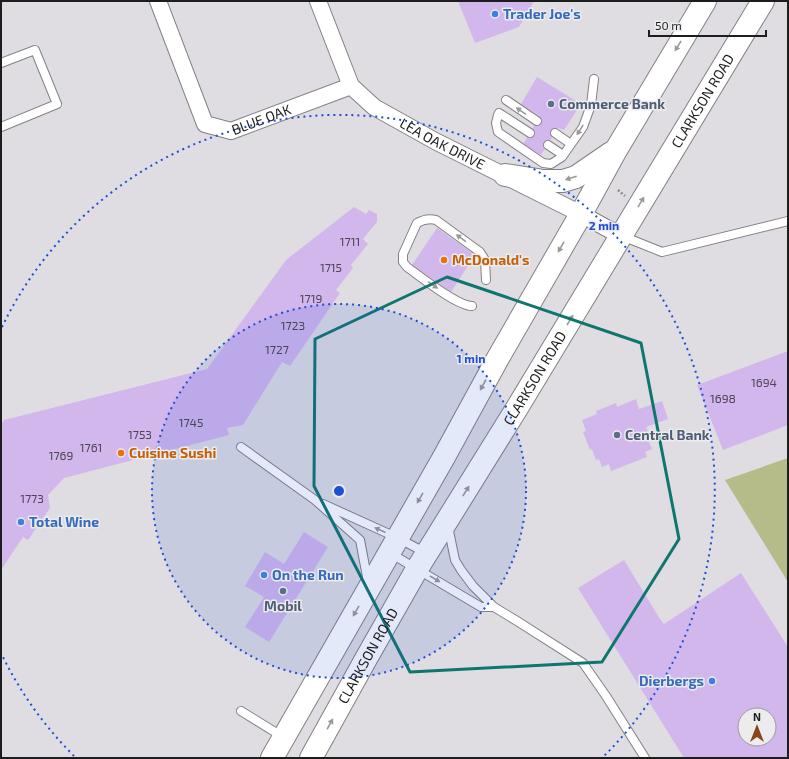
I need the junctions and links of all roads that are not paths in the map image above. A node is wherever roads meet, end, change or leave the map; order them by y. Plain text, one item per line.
1 (158, 1) edge
2 (318, 1) edge
3 (705, 1) edge
4 (763, 1) edge
5 (1, 63) edge
6 (594, 80) dead end
7 (351, 86) junction
8 (506, 100) dead end
9 (537, 121) dead end
10 (1, 127) edge
11 (530, 133) dead end
12 (555, 133) dead end
13 (571, 144) junction
14 (548, 145) dead end
15 (616, 150) junction
16 (563, 155) junction
17 (505, 175) junction
18 (581, 214) junction
19 (788, 220) edge
20 (621, 236) junction
21 (486, 280) dead end
22 (472, 306) dead end
23 (241, 447) dead end
24 (315, 500) junction
25 (447, 521) junction
26 (394, 545) junction
27 (422, 561) junction
28 (369, 588) junction
29 (494, 608) junction
30 (240, 712) dead end
31 (284, 738) junction
32 (272, 758) edge
33 (311, 758) edge
34 (645, 758) edge

1 - 7 street, BLUE OAK
2 - 7 street, LEA OAK DRIVE
3 -> 15 main road
20 -> 4 main road, CLARKSON ROAD
5 - 10 lane
6 -> 13 lane
7 - 17 street, LEA OAK DRIVE
9 -> 8 lane
11 - 16 lane
12 - 13 lane
13 - 16 lane
14 - 16 lane
15 -> 17 main road
15 - 18 main road
17 - 18 street, LEA OAK DRIVE
18 - 20 street, LEA OAK DRIVE
18 -> 26 main road
19 - 20 lane
25 -> 20 main road, CLARKSON ROAD
21 -> 22 lane
23 - 24 lane
26 -> 24 lane
24 - 28 lane
25 - 27 main road, CLARKSON ROAD
25 - 29 lane
26 - 27 lane
26 - 27 lane
26 - 28 main road
27 -> 29 lane
33 -> 27 main road, CLARKSON ROAD
28 -> 31 main road
29 - 34 lane
30 - 31 lane
31 - 32 main road

